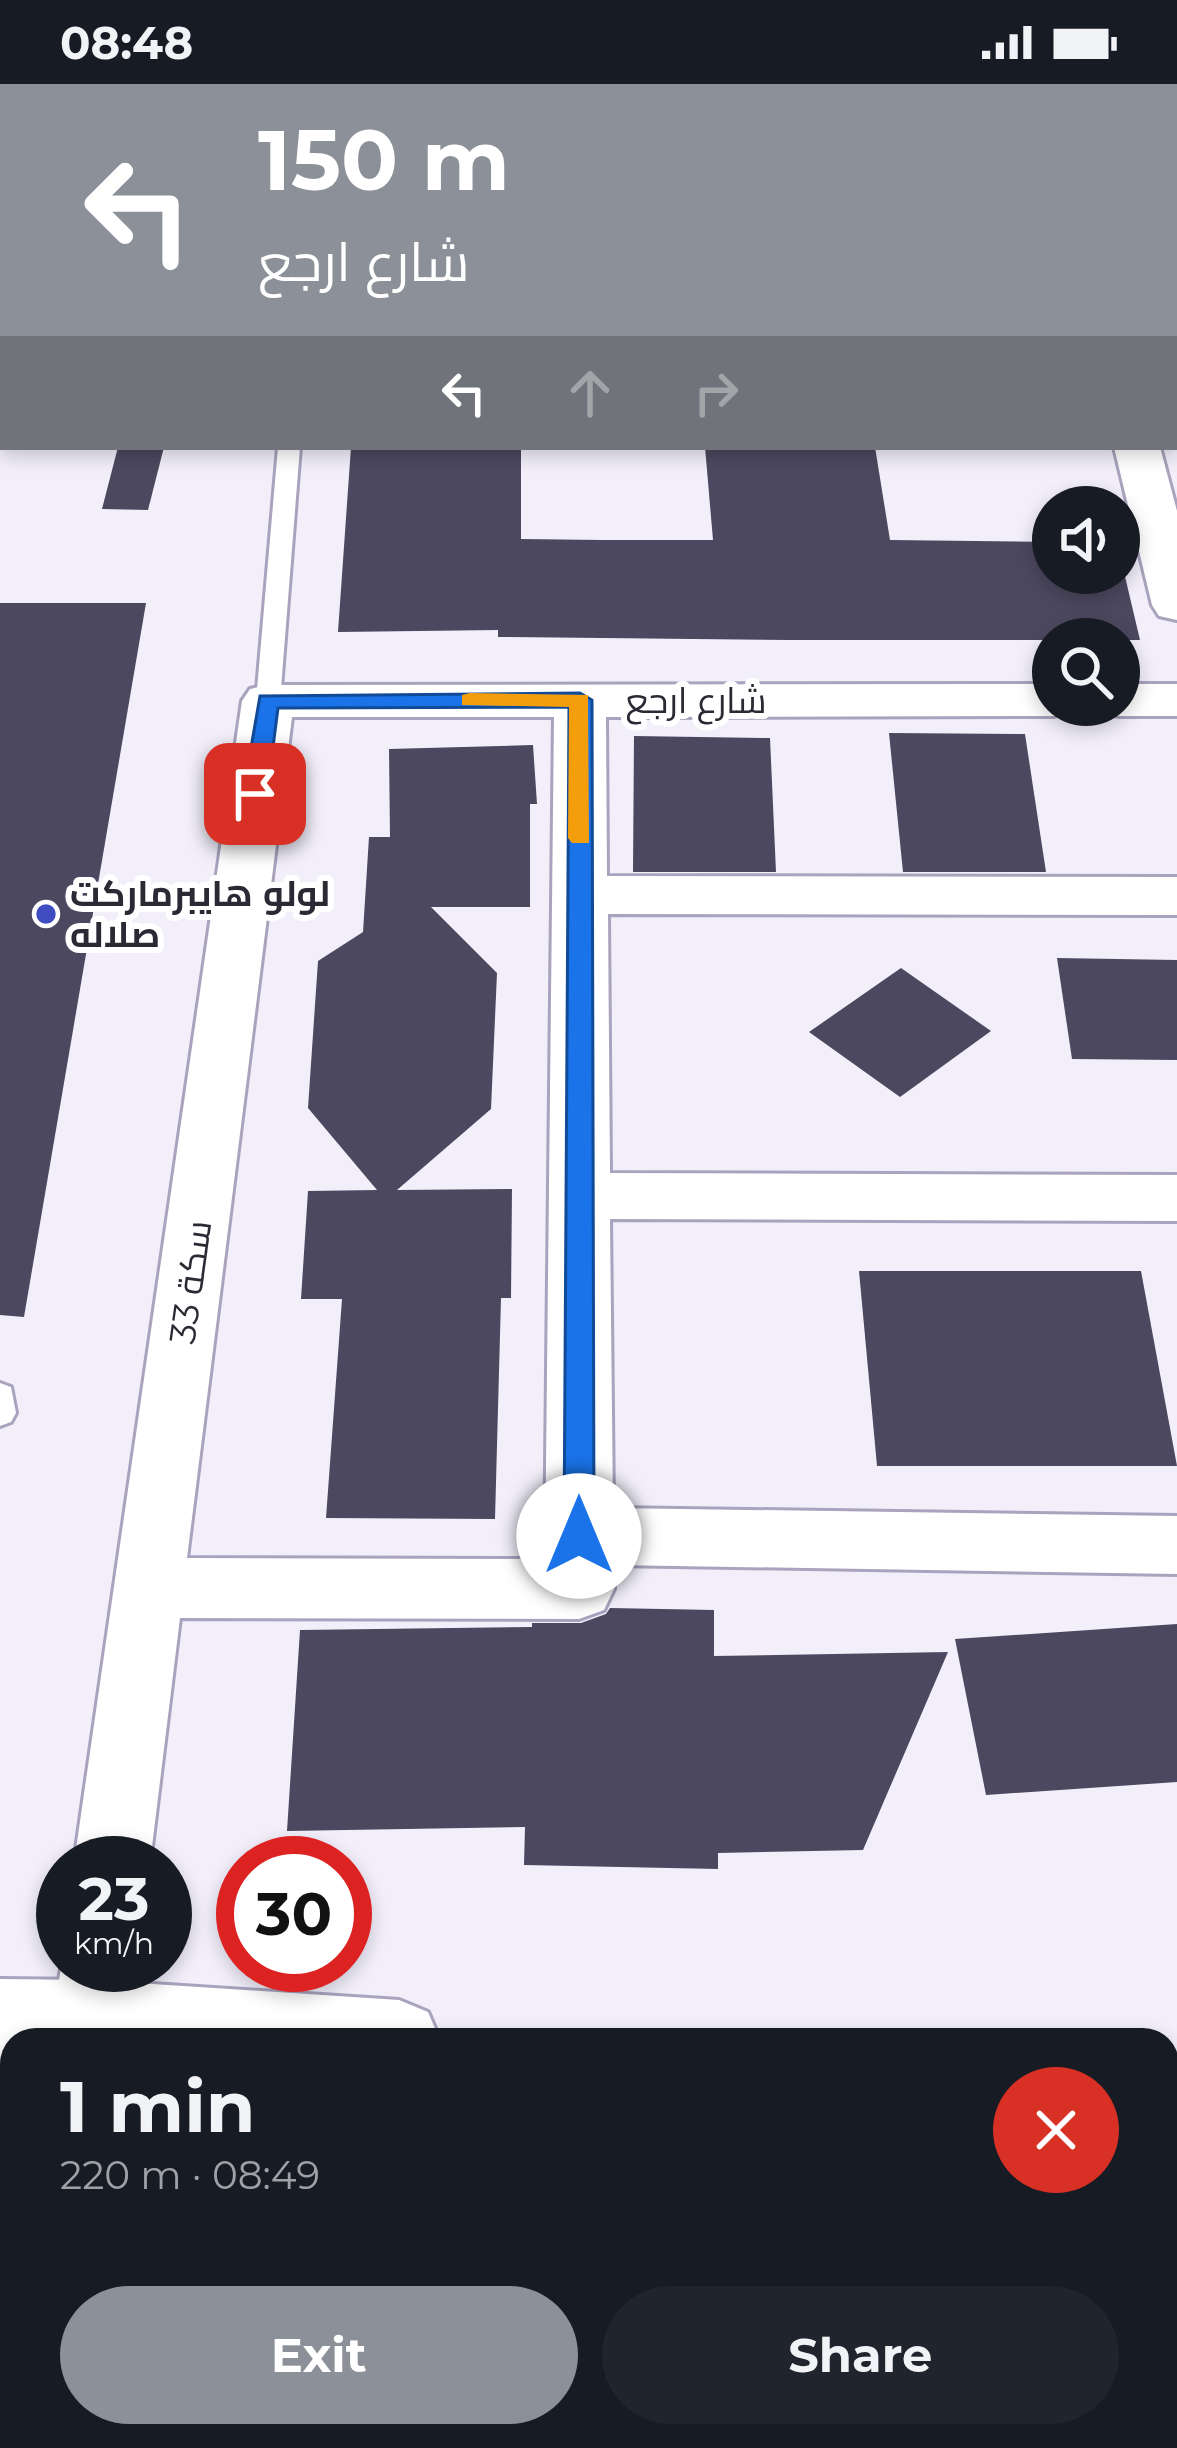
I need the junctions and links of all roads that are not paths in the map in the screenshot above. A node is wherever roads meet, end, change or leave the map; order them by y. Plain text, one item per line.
1 (289, 450) edge
2 (1138, 450) edge
3 (1177, 605) edge
4 (580, 700) junction
5 (1032, 700) edge
6 (1140, 700) edge
7 (1177, 700) edge
8 (268, 701) junction
9 (580, 896) junction
10 (1177, 896) edge
11 (580, 1196) junction
12 (1177, 1198) edge
13 (0, 1396) edge
14 (0, 1413) edge
15 (579, 1536) junction
16 (1177, 1544) edge
17 (149, 1588) junction
18 (116, 1836) edge
19 (95, 1992) edge
20 (0, 2019) edge
21 (323, 2028) edge

1 - 8 lane
2 - 3 street
4 - 5 street, شارع ارجع
4 - 8 street, شارع ارجع
4 - 9 street
6 - 7 street
8 - 17 street, سكة 33
9 - 10 street
9 - 11 street
11 - 12 street
11 - 15 street
13 - 14 lane
15 - 16 street
15 - 17 street
17 - 18 street, سكة 33
19 - 20 street
19 - 21 street

